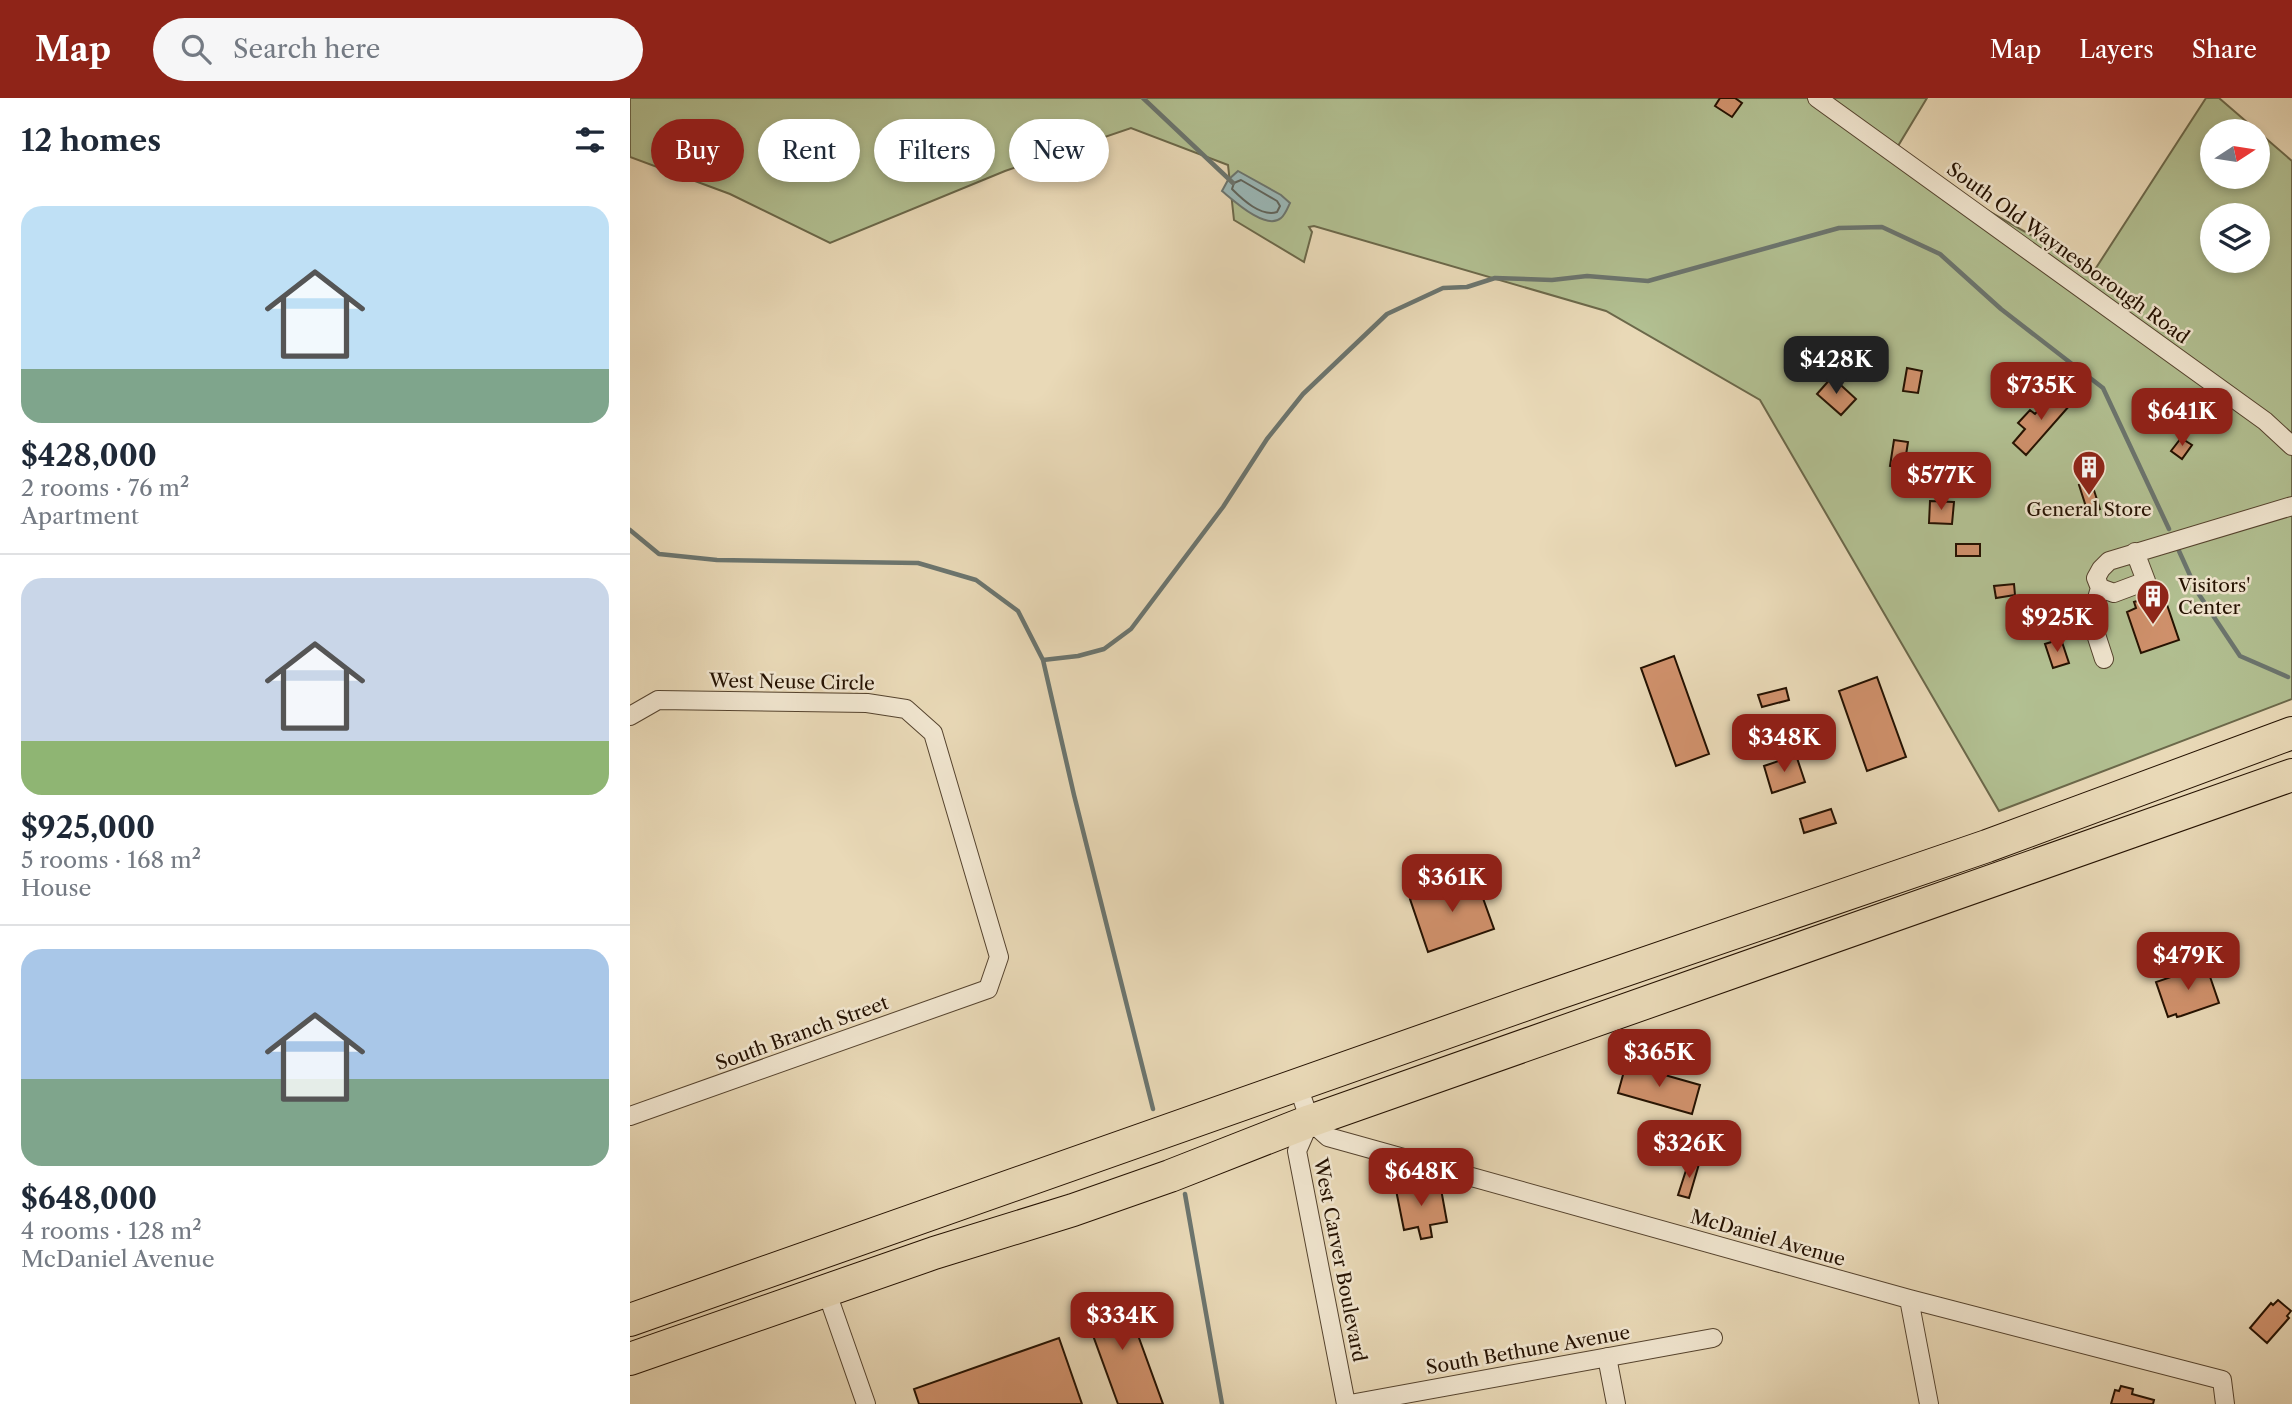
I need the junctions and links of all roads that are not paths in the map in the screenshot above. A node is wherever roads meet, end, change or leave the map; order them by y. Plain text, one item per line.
1 (1817, 98) edge
2 (2292, 446) edge
3 (2292, 506) edge
4 (2135, 552) junction
5 (2100, 588) junction
6 (2104, 659) dead end
7 (630, 716) edge
8 (2292, 733) edge
9 (2292, 775) edge
10 (988, 989) joint
11 (1298, 1086) junction
12 (630, 1116) edge
13 (1310, 1121) junction
14 (826, 1290) junction
15 (1909, 1299) junction
16 (630, 1320) edge
17 (1713, 1338) dead end
18 (1607, 1357) junction
19 (630, 1359) edge
20 (866, 1404) edge
21 (1348, 1404) edge
22 (1616, 1404) edge
23 (1929, 1404) edge
24 (2225, 1404) edge

1 - 2 street, South Old Waynesborough Road
3 - 4 street
4 - 5 street
4 - 5 street
5 - 6 street
7 - 10 street, West Neuse Circle
8 - 11 highway
9 - 13 highway
10 - 12 street, South Branch Street
11 - 13 street
11 - 16 highway
13 - 14 highway
13 - 15 street, McDaniel Avenue
13 - 21 street, West Carver Boulevard
14 - 19 highway
14 - 20 street
15 - 23 street
15 - 24 street, McDaniel Avenue
17 - 18 street, South Bethune Avenue
18 - 21 street, South Bethune Avenue
18 - 22 street

